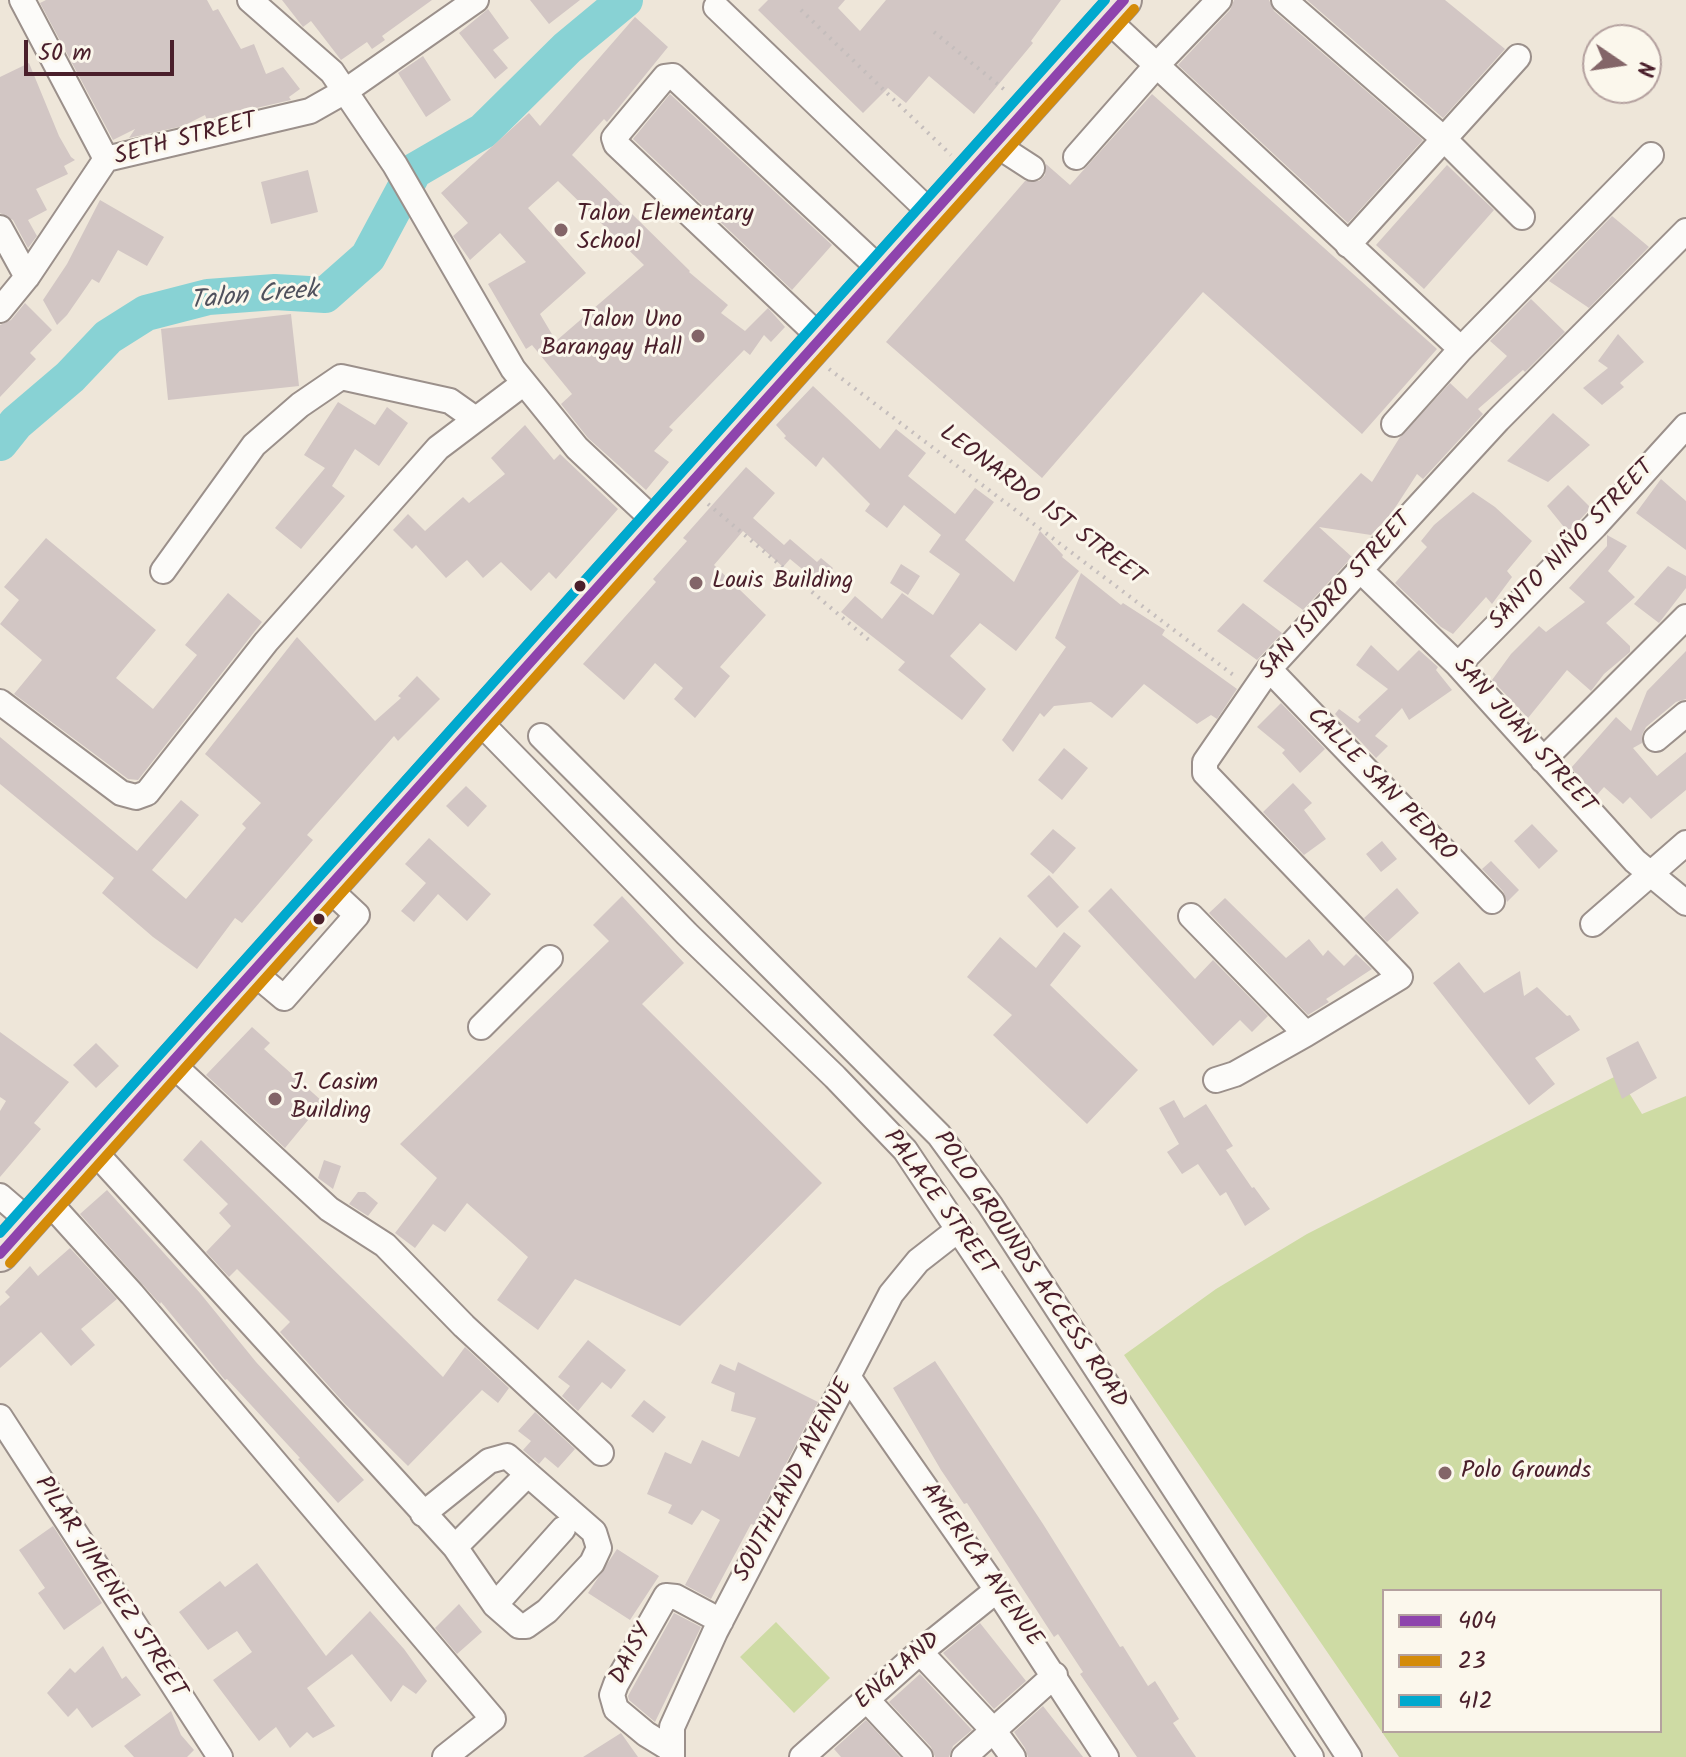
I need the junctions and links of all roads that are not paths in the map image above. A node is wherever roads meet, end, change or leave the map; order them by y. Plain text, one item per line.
1 (22, 0) edge
2 (250, 0) edge
3 (476, 0) edge
4 (1219, 0) edge
5 (1284, 0) edge
6 (716, 7) dead end
7 (1116, 10) edge
8 (1518, 57) dead end
9 (1156, 66) junction
10 (347, 90) junction
11 (1444, 139) junction
12 (995, 144) junction
13 (1651, 155) dead end
14 (1076, 157) dead end
15 (106, 159) junction
16 (1032, 168) dead end
17 (933, 215) junction
18 (1522, 217) dead end
19 (0, 228) edge
20 (1686, 231) edge
21 (1348, 245) junction
22 (882, 271) junction
23 (27, 277) junction
24 (0, 310) edge
25 (814, 345) junction
26 (1461, 349) junction
27 (524, 383) junction
28 (474, 418) junction
29 (1394, 424) dead end
30 (1686, 426) edge
31 (656, 522) junction
32 (1360, 570) junction
33 (163, 571) dead end
34 (1686, 617) edge
35 (1458, 665) junction
36 (1269, 669) junction
37 (0, 702) edge
38 (1686, 714) edge
39 (479, 721) junction
40 (541, 736) dead end
41 (1656, 739) dead end
42 (1543, 760) junction
43 (1686, 843) edge
44 (1651, 874) junction
45 (1492, 901) dead end
46 (1686, 903) edge
47 (1191, 916) dead end
48 (1593, 924) dead end
49 (550, 958) dead end
50 (481, 1027) dead end
51 (1306, 1034) junction
52 (171, 1063) junction
53 (1216, 1080) dead end
54 (94, 1151) junction
55 (0, 1196) edge
56 (38, 1211) junction
57 (959, 1229) junction
58 (0, 1254) edge
59 (849, 1378) junction
60 (0, 1417) edge
61 (601, 1453) dead end
62 (527, 1475) junction
63 (423, 1514) junction
64 (563, 1529) dead end
65 (455, 1547) junction
66 (997, 1590) junction
67 (495, 1605) junction
68 (721, 1621) junction
69 (920, 1652) junction
70 (1055, 1675) junction
71 (867, 1700) junction
72 (994, 1731) junction
73 (672, 1753) edge
74 (815, 1753) edge
75 (220, 1757) edge
76 (445, 1757) edge
77 (920, 1757) edge
78 (964, 1757) edge
79 (1013, 1757) edge
80 (1106, 1757) edge
81 (1311, 1757) edge
82 (1349, 1757) edge

1 - 15 street
2 - 10 street
3 - 10 street, SETH STREET
4 - 9 street
5 - 11 street
6 - 17 street
7 - 9 street
7 - 12 highway
8 - 11 street
9 - 14 street
9 - 21 street
10 - 15 street, SETH STREET
10 - 27 street
11 - 18 street
11 - 21 street
12 - 16 street
12 - 17 highway
13 - 26 street
15 - 23 street, SETH STREET
17 - 22 highway
19 - 23 street
20 - 32 street, SAN ISIDRO STREET
21 - 26 street
22 - 25 highway
22 - 25 street
23 - 24 street, SETH STREET
25 - 31 highway
26 - 29 street
27 - 28 street
27 - 31 street
28 - 33 street
28 - 37 street
30 - 35 street, SANTO NIÑO STREET
31 - 39 highway
32 - 35 street, SAN JUAN STREET
32 - 36 street, SAN ISIDRO STREET
34 - 42 street
35 - 42 street, SAN JUAN STREET
36 - 45 street, CALLE SAN PEDRO
36 - 51 street, SAN ISIDRO STREET
38 - 41 street
39 - 52 highway
39 - 57 street, PALACE STREET
40 - 82 street, POLO GROUNDS ACCESS ROAD
42 - 44 street, SAN JUAN STREET
43 - 44 street
44 - 46 street, SAN JUAN STREET
44 - 48 street
47 - 51 street
49 - 50 street
51 - 53 street
52 - 54 highway
52 - 61 street
54 - 56 highway
54 - 63 street
55 - 56 street
56 - 58 highway
56 - 76 street
57 - 59 street, SOUTHLAND AVENUE
57 - 81 street, PALACE STREET
59 - 66 street, AMERICA AVENUE
59 - 68 street, SOUTHLAND AVENUE
60 - 75 street, PILAR JIMENEZ STREET
62 - 63 street
62 - 65 street
62 - 67 street
63 - 65 street
64 - 67 street
65 - 67 street
66 - 69 street, ENGLAND
66 - 70 street, AMERICA AVENUE
68 - 73 street, SOUTHLAND AVENUE
68 - 73 street, DAISY
69 - 71 street, ENGLAND
69 - 72 street
70 - 72 street
70 - 80 street, AMERICA AVENUE
71 - 74 street, ENGLAND
71 - 77 street
72 - 78 street
72 - 79 street

